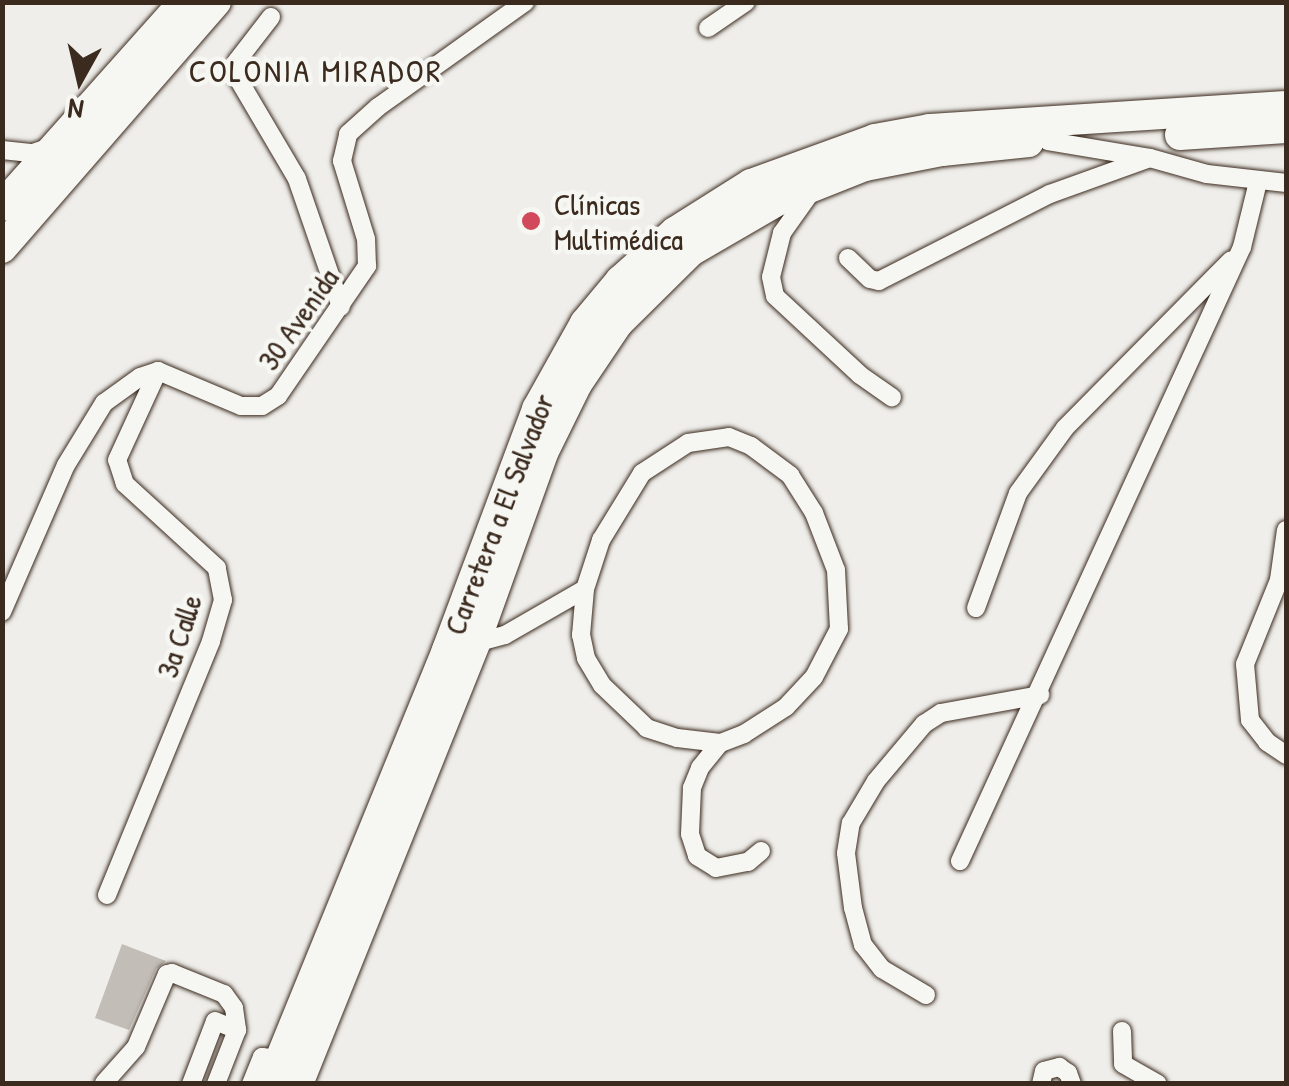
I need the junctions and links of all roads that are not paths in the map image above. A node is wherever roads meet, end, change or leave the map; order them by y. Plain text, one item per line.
1 (184, 2) edge
2 (216, 2) edge
3 (525, 2) edge
4 (746, 2) edge
5 (271, 17) dead end
6 (708, 28) dead end
7 (1286, 106) edge
8 (1286, 128) edge
9 (1048, 140) junction
10 (58, 144) junction
11 (2, 150) edge
12 (1150, 158) junction
13 (1258, 182) junction
14 (1286, 183) edge
15 (2, 206) edge
16 (785, 209) junction
17 (2, 248) edge
18 (1242, 248) junction
19 (848, 258) dead end
20 (341, 307) junction
21 (158, 371) junction
22 (892, 396) dead end
23 (1286, 530) edge
24 (586, 589) junction
25 (976, 608) dead end
26 (2, 612) edge
27 (475, 642) junction
28 (1040, 695) junction
29 (720, 743) junction
30 (1286, 754) edge
31 (761, 851) dead end
32 (960, 861) dead end
33 (107, 895) dead end
34 (926, 995) dead end
35 (237, 1030) junction
36 (1122, 1031) dead end
37 (274, 1071) edge
38 (104, 1083) edge
39 (191, 1084) edge
40 (216, 1084) edge
41 (251, 1084) edge
42 (298, 1084) edge
43 (1041, 1084) edge
44 (1072, 1084) edge
45 (1158, 1084) edge

1 - 10 highway
2 - 17 highway
3 - 20 street, 30 Avenida
4 - 6 street
5 - 20 street
7 - 37 highway, Carretera a El Salvador
8 - 9 highway, Carretera a El Salvador
9 - 12 street
9 - 16 highway, Carretera a El Salvador
10 - 11 street
10 - 15 highway
12 - 13 street
12 - 19 street
13 - 14 street
13 - 18 street
16 - 22 street
16 - 27 highway, Carretera a El Salvador
18 - 25 street
18 - 28 street
20 - 21 street, 30 Avenida
21 - 26 street
21 - 33 street, 3a Calle
23 - 30 street
24 - 27 street
24 - 29 street
24 - 29 street
27 - 42 highway, Carretera a El Salvador
28 - 32 street
28 - 34 street
29 - 31 street
35 - 38 street
35 - 39 street
35 - 40 street
36 - 45 street
37 - 41 street
43 - 44 street

